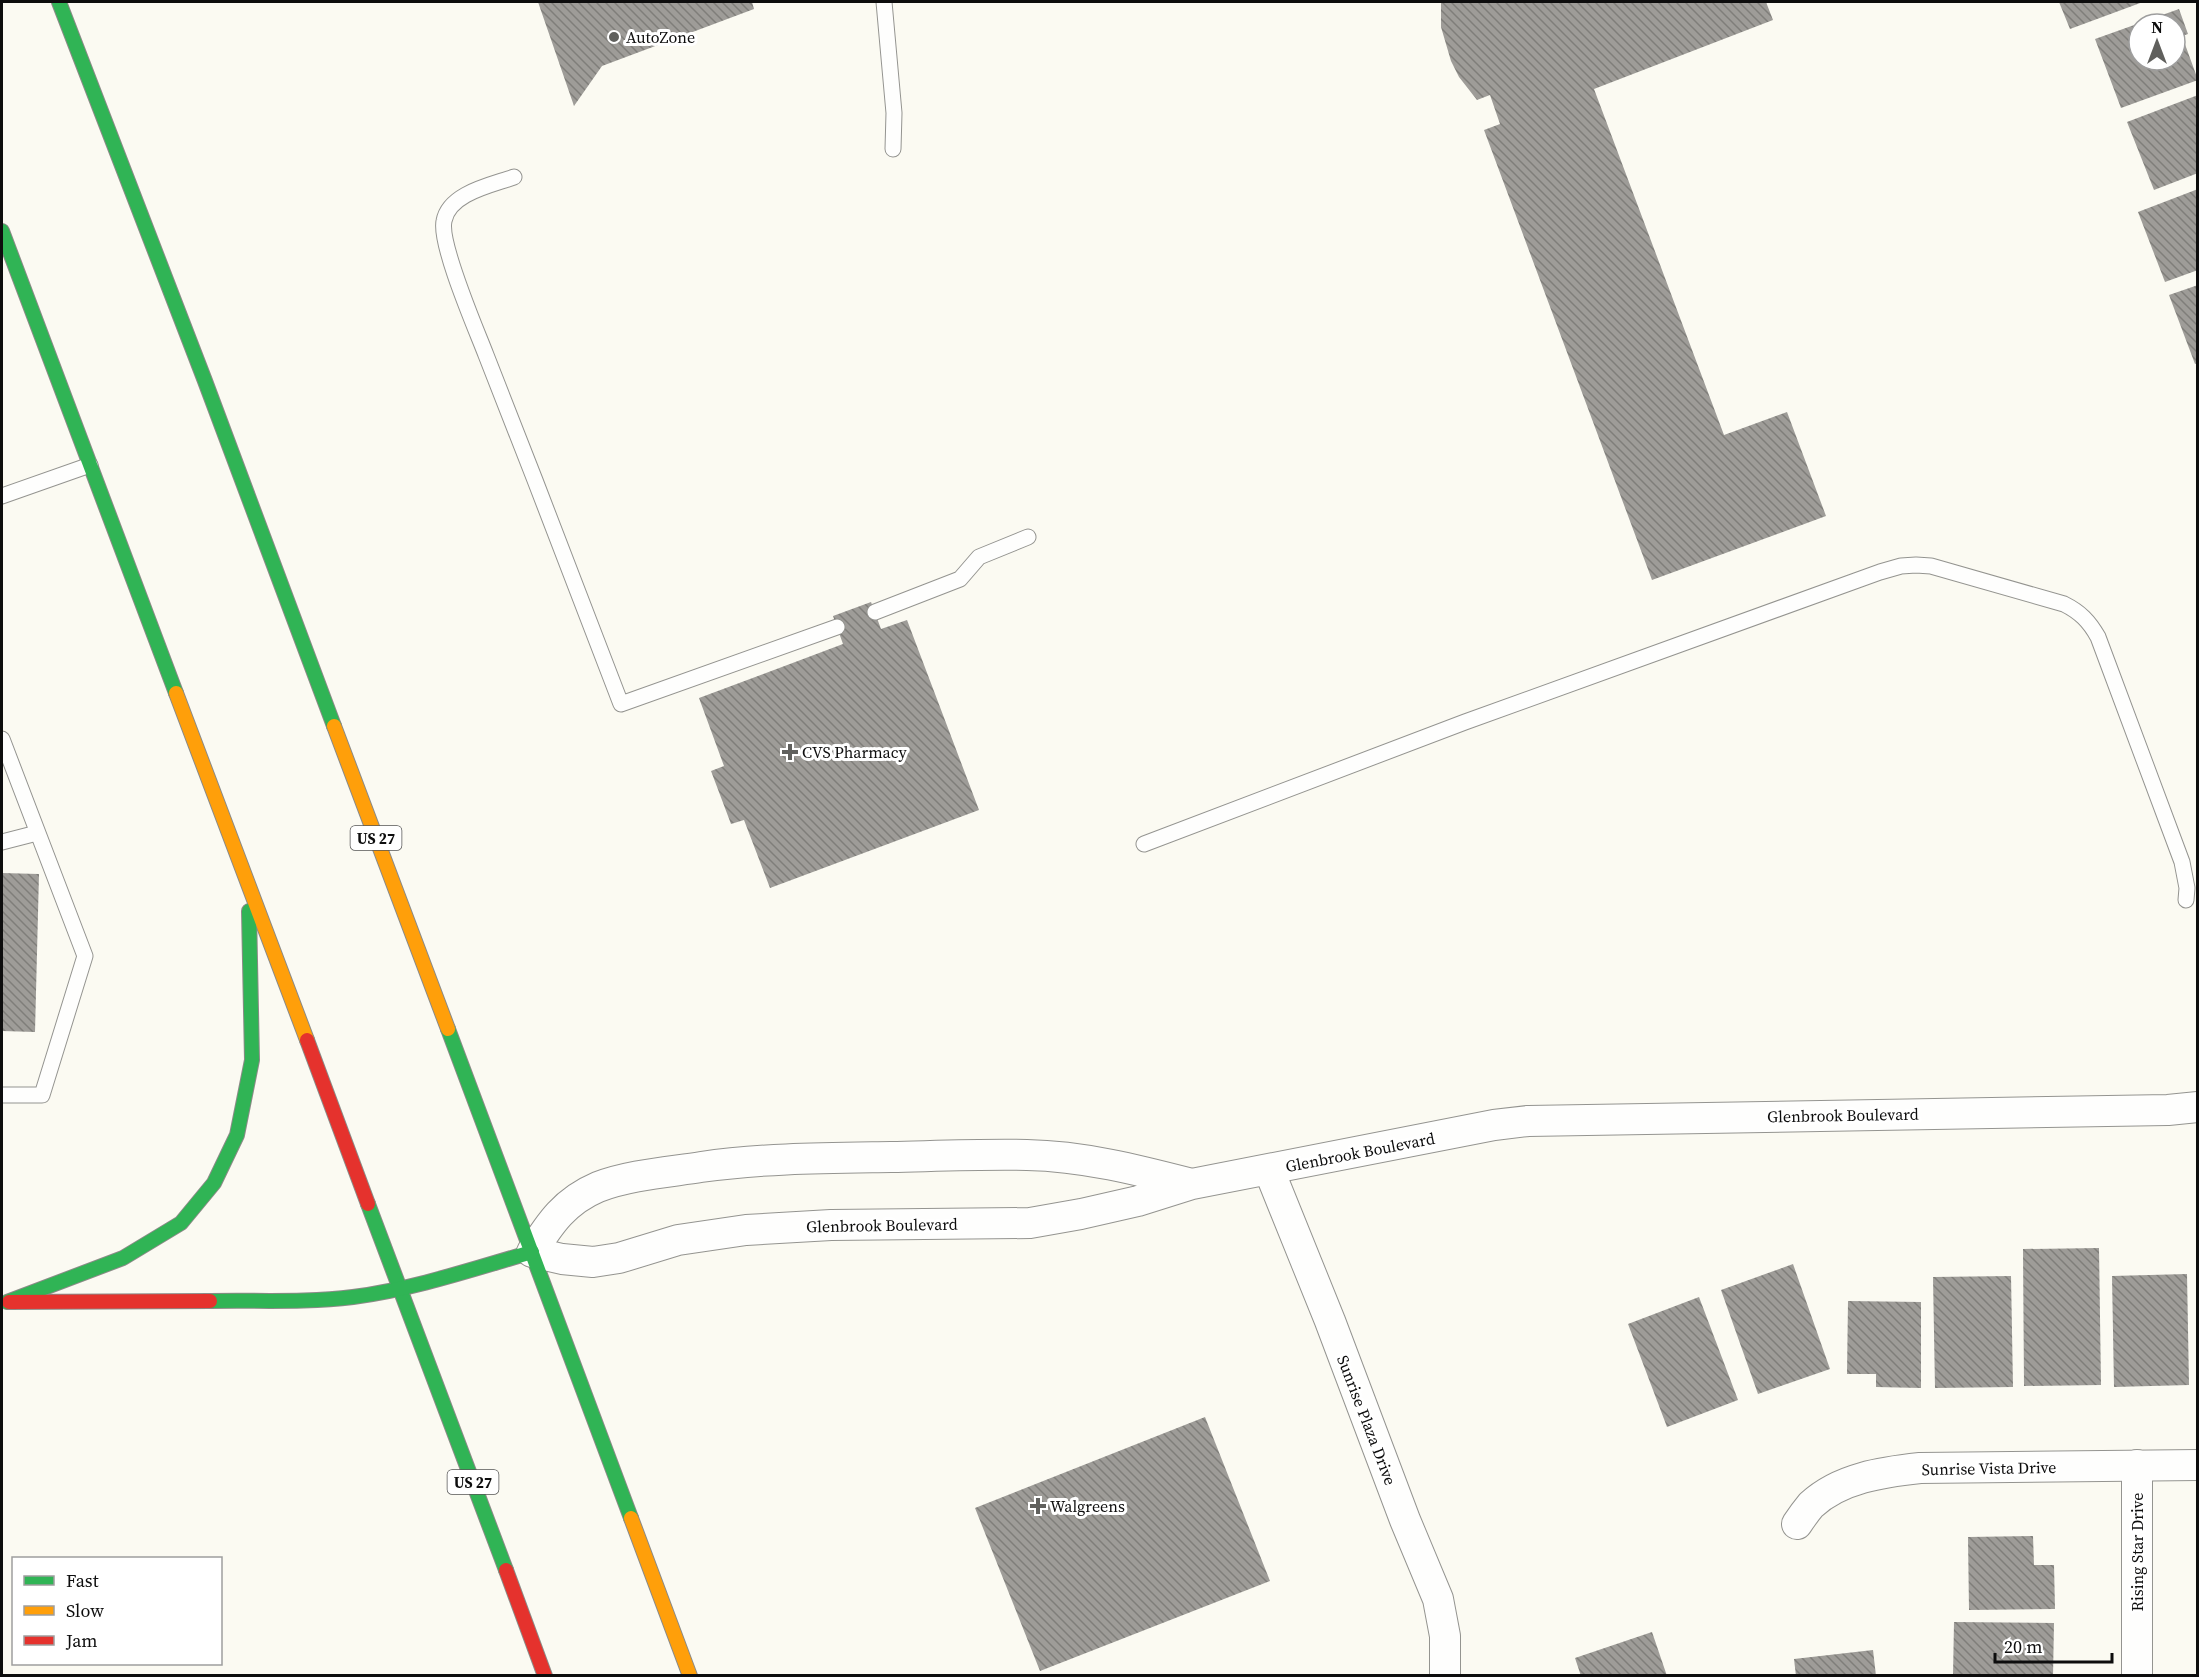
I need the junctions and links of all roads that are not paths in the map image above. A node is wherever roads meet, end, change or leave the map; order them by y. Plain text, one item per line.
1 (59, 2) edge
2 (884, 2) edge
3 (893, 149) dead end
4 (514, 177) dead end
5 (2, 231) edge
6 (90, 465) junction
7 (2, 496) edge
8 (1028, 537) dead end
9 (875, 612) dead end
10 (837, 627) dead end
11 (2, 739) edge
12 (38, 833) junction
13 (2, 842) edge
14 (1144, 844) dead end
15 (248, 888) junction
16 (2186, 900) dead end
17 (2, 1095) edge
18 (2198, 1107) edge
19 (1269, 1170) junction
20 (1192, 1184) junction
21 (532, 1252) junction
22 (402, 1289) junction
23 (4, 1302) edge
24 (2198, 1465) edge
25 (2137, 1466) junction
26 (1797, 1524) dead end
27 (545, 1676) edge
28 (690, 1676) edge
29 (1445, 1676) edge
30 (2137, 1676) edge

1 - 21 main road, US 27
2 - 3 lane
4 - 10 lane
5 - 6 main road, US 27
6 - 7 lane
6 - 15 main road, US 27
8 - 9 lane
11 - 12 lane
12 - 13 lane
12 - 17 lane
14 - 16 lane
15 - 22 main road, US 27
15 - 23 main road
18 - 19 street, Glenbrook Boulevard
19 - 20 street, Glenbrook Boulevard
19 - 29 street, Sunrise Plaza Drive
20 - 21 street, Glenbrook Boulevard
20 - 21 street
21 - 22 main road
21 - 28 main road, US 27
22 - 23 main road
22 - 27 main road, US 27
24 - 25 street, Sunrise Vista Drive
25 - 26 street, Sunrise Vista Drive
25 - 30 street, Rising Star Drive

